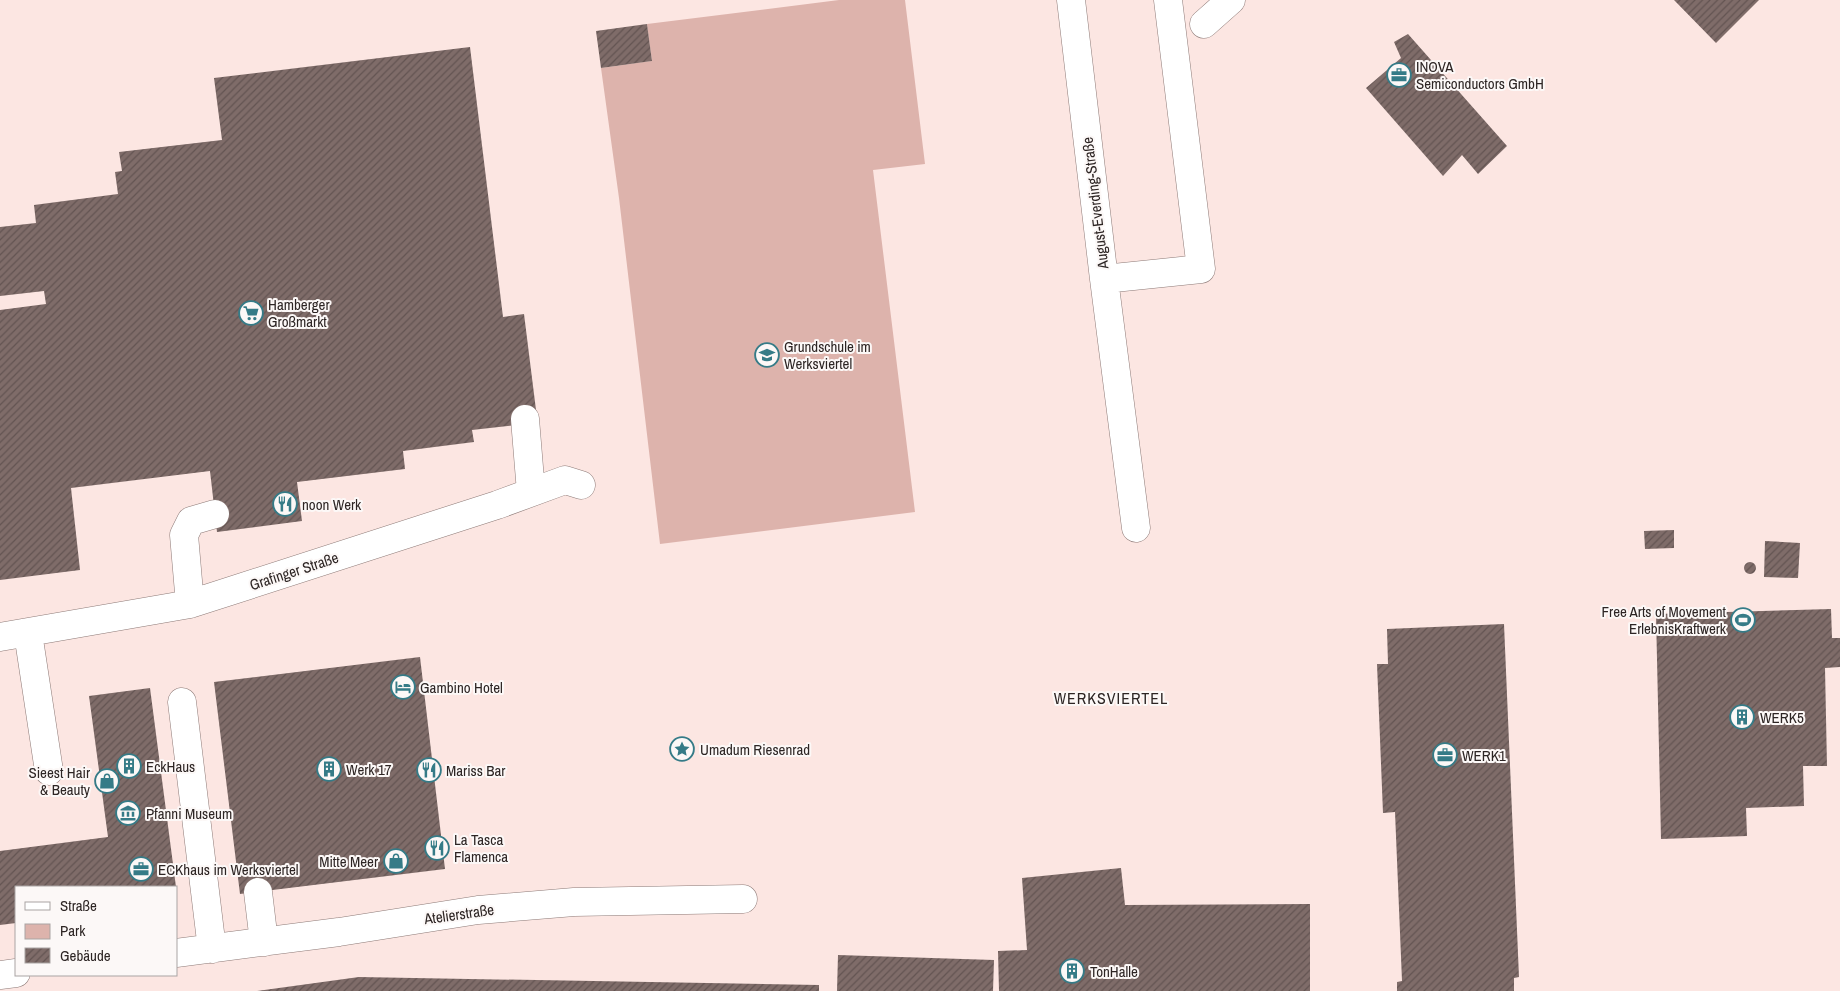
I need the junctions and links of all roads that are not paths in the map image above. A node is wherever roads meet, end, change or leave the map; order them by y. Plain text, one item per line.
1 (1071, 0) edge
2 (1168, 0) edge
3 (1231, 0) edge
4 (1204, 24) dead end
5 (1104, 279) junction
6 (525, 419) dead end
7 (581, 485) dead end
8 (531, 492) junction
9 (215, 514) dead end
10 (1136, 528) dead end
11 (190, 604) junction
12 (28, 633) junction
13 (0, 637) edge
14 (182, 702) dead end
15 (50, 771) dead end
16 (258, 892) dead end
17 (744, 899) dead end
18 (264, 942) junction
19 (212, 949) junction
20 (178, 953) edge
21 (15, 973) edge
22 (0, 975) edge

1 - 5 street, August-Everding-Straße
2 - 5 street, August-Everding-Straße
3 - 4 street
5 - 10 street
6 - 8 street
7 - 8 street, Grafinger Straße
8 - 11 street, Grafinger Straße
9 - 11 street
11 - 12 street, Grafinger Straße
12 - 13 street, Grafinger Straße
12 - 15 street
14 - 19 street
16 - 18 street
17 - 18 street, Atelierstraße
18 - 19 street, Atelierstraße
19 - 20 street, Atelierstraße
21 - 22 street

